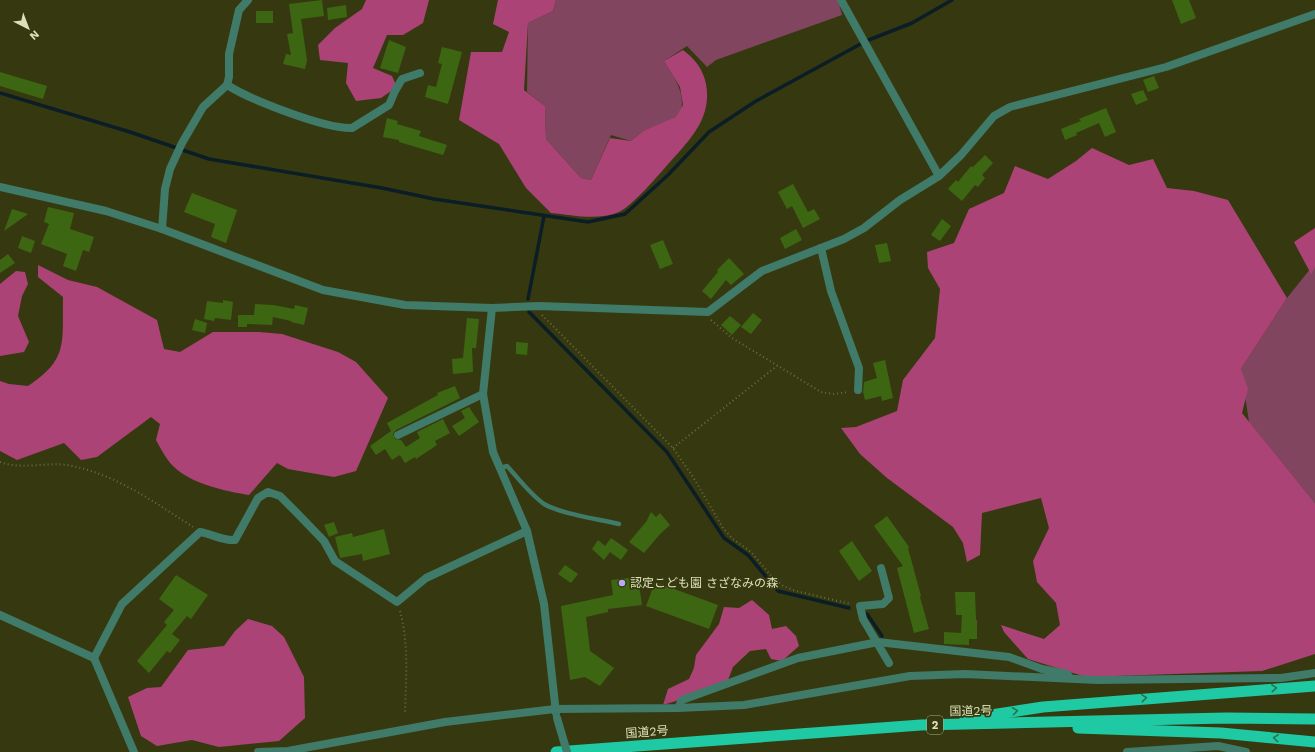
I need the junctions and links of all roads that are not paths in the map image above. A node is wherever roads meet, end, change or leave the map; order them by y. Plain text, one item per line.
1 (248, 0) edge
2 (841, 0) edge
3 (1315, 14) edge
4 (420, 72) dead end
5 (227, 85) junction
6 (938, 176) junction
7 (0, 188) edge
8 (162, 229) junction
9 (821, 248) junction
10 (492, 308) junction
11 (858, 390) road end
12 (483, 394) junction
13 (398, 435) dead end
14 (501, 468) junction
15 (619, 524) dead end
16 (527, 530) junction
17 (881, 568) dead end
18 (0, 615) edge
19 (878, 642) junction
20 (94, 658) junction
21 (889, 663) dead end
22 (1315, 673) edge
23 (1071, 678) junction
24 (1315, 686) edge
25 (678, 708) junction
26 (555, 709) junction
27 (1315, 719) edge
28 (988, 724) junction
29 (921, 725) junction
30 (1315, 742) edge
31 (134, 752) edge
32 (258, 752) edge
33 (556, 752) edge
34 (567, 752) edge
35 (1127, 752) edge
36 (1246, 752) edge

1 - 5 street
2 - 6 street
3 - 6 street
4 - 5 street
5 - 8 street
6 - 9 street
7 - 8 street
8 - 10 street
9 - 10 street
9 - 11 street
10 - 12 street
12 - 13 street
12 - 14 street
14 - 15 lane
14 - 16 street
16 - 20 street
16 - 26 street
17 - 19 street
18 - 20 street
19 - 21 street
19 - 23 street
19 - 25 street
20 - 31 street
22 - 23 street
23 - 25 street
29 -> 24 highway
25 - 26 street
26 - 32 street
26 - 34 street, bridge
27 - 28 highway, 国道2号 / 2
28 - 29 highway, 国道2号 / 2
30 -> 28 highway
29 - 33 highway, 国道2号 / 2
35 - 36 street

